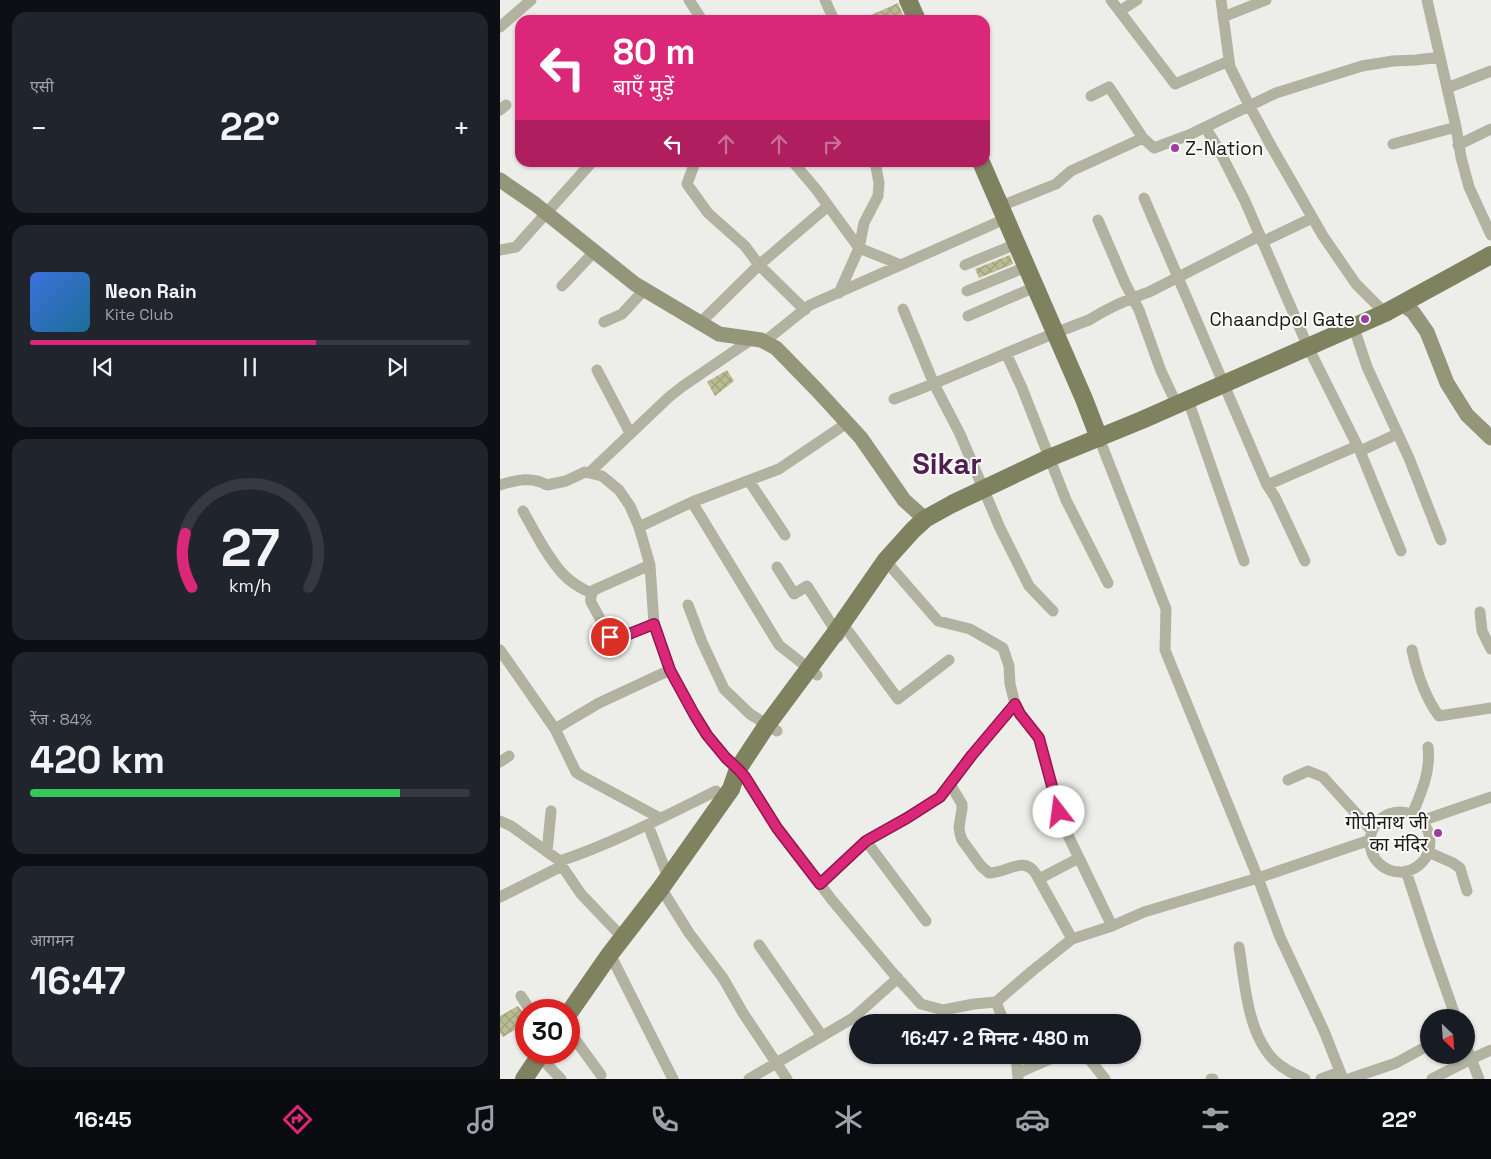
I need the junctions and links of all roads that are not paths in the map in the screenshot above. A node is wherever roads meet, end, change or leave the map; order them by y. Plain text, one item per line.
1 (531, 0) edge
2 (690, 0) edge
3 (825, 0) edge
4 (908, 0) edge
5 (1111, 0) edge
6 (1138, 0) edge
7 (1221, 0) edge
8 (1266, 0) edge
9 (1427, 0) edge
10 (1120, 11) junction
11 (699, 15) edge
12 (832, 15) edge
13 (915, 15) edge
14 (1223, 17) junction
15 (500, 27) edge
16 (1440, 57) junction
17 (1229, 61) junction
18 (1491, 71) edge
19 (1447, 88) junction
20 (1091, 96) dead end
21 (1250, 106) junction
22 (1205, 127) junction
23 (1456, 127) junction
24 (1491, 129) edge
25 (1143, 138) junction
26 (1393, 144) dead end
27 (1458, 145) junction
28 (587, 167) edge
29 (694, 167) edge
30 (797, 167) edge
31 (875, 167) edge
32 (983, 167) edge
33 (500, 180) edge
34 (1144, 198) dead end
35 (828, 206) junction
36 (546, 212) junction
37 (1003, 212) junction
38 (1098, 220) dead end
39 (1308, 220) dead end
40 (1491, 235) edge
41 (1260, 239) junction
42 (1016, 244) junction
43 (859, 248) junction
44 (500, 250) edge
45 (594, 252) junction
46 (1490, 257) edge
47 (759, 265) junction
48 (901, 265) junction
49 (966, 265) dead end
50 (1026, 267) junction
51 (1178, 278) junction
52 (562, 286) dead end
53 (1034, 287) junction
54 (644, 290) junction
55 (967, 291) dead end
56 (839, 293) junction
57 (1132, 298) junction
58 (1402, 304) junction
59 (903, 309) dead end
60 (805, 310) junction
61 (1385, 313) junction
62 (968, 316) dead end
63 (604, 322) dead end
64 (700, 323) junction
65 (1354, 328) junction
66 (1054, 334) junction
67 (758, 341) junction
68 (1308, 347) junction
69 (1006, 353) junction
70 (597, 370) dead end
71 (1224, 383) junction
72 (934, 384) junction
73 (894, 399) dead end
74 (1182, 402) junction
75 (847, 423) junction
76 (630, 433) junction
77 (1397, 434) junction
78 (1099, 438) junction
79 (1491, 438) edge
80 (1358, 449) junction
81 (1049, 458) junction
82 (589, 473) junction
83 (749, 481) junction
84 (500, 485) edge
85 (1267, 485) junction
86 (984, 490) junction
87 (692, 502) junction
88 (523, 512) dead end
89 (926, 519) junction
90 (639, 527) junction
91 (784, 535) dead end
92 (1441, 540) dead end
93 (904, 541) junction
94 (1400, 551) dead end
95 (1244, 561) dead end
96 (1305, 561) dead end
97 (650, 566) junction
98 (778, 567) dead end
99 (891, 567) junction
100 (1108, 584) dead end
101 (591, 593) junction
102 (688, 606) dead end
103 (1053, 611) dead end
104 (1480, 612) dead end
105 (654, 624) junction
106 (842, 634) junction
107 (1491, 649) edge
108 (500, 650) edge
109 (1412, 650) dead end
110 (949, 660) dead end
111 (670, 670) junction
112 (813, 672) junction
113 (1015, 704) junction
114 (1491, 708) edge
115 (772, 728) junction
116 (555, 729) junction
117 (1428, 747) dead end
118 (741, 773) junction
119 (1288, 780) dead end
120 (950, 784) junction
121 (723, 790) junction
122 (1491, 797) edge
123 (551, 811) dead end
124 (660, 818) junction
125 (1417, 818) junction
126 (500, 821) edge
127 (648, 825) junction
128 (1371, 835) junction
129 (866, 841) junction
130 (547, 852) junction
131 (1428, 852) junction
132 (1079, 858) junction
133 (561, 863) junction
134 (1406, 871) junction
135 (1258, 878) junction
136 (1039, 879) junction
137 (665, 882) junction
138 (820, 884) junction
139 (1467, 891) dead end
140 (500, 897) edge
141 (926, 921) dead end
142 (1112, 926) junction
143 (622, 937) junction
144 (1072, 940) junction
145 (759, 945) dead end
146 (1239, 947) dead end
147 (610, 954) junction
148 (898, 978) junction
149 (521, 996) dead end
150 (523, 999) edge
151 (579, 999) edge
152 (996, 1002) junction
153 (1451, 1009) edge
154 (1001, 1014) edge
155 (822, 1036) junction
156 (580, 1047) edge
157 (1420, 1050) edge
158 (1491, 1050) edge
159 (1475, 1057) edge
160 (775, 1063) junction
161 (534, 1064) edge
162 (548, 1064) edge
163 (1041, 1064) edge
164 (1093, 1064) edge
165 (1461, 1064) edge
166 (1473, 1064) edge
167 (601, 1075) dead end
168 (1018, 1076) edge
169 (1344, 1077) edge
170 (524, 1079) edge
171 (561, 1079) edge
172 (673, 1079) edge
173 (749, 1079) edge
174 (787, 1079) edge
175 (1105, 1079) edge
176 (1305, 1079) edge
177 (1321, 1079) edge
178 (1432, 1079) edge
179 (1479, 1079) edge

1 - 15 street
2 - 11 street
3 - 12 street
4 - 13 main road
5 - 10 street
6 - 10 street
7 - 14 street
8 - 14 street
9 - 16 street
10 - 17 street
14 - 17 street
16 - 19 street
16 - 21 street
17 - 21 street
18 - 19 street
19 - 23 street
20 - 25 street
21 - 22 street
21 - 61 street
22 - 25 street
22 - 41 street
23 - 26 street
23 - 27 street
24 - 27 street
25 - 37 street
27 - 40 street
28 - 36 street
29 - 47 street
30 - 35 street
31 - 43 street
32 - 37 main road
33 - 36 street
34 - 51 street
35 - 43 street
35 - 47 street
36 - 44 street
36 - 45 street
37 - 42 main road
37 - 48 street
38 - 57 street
39 - 41 street
41 - 51 street
41 - 68 street
42 - 49 street
42 - 50 main road
43 - 48 street
43 - 56 street
45 - 52 street
45 - 54 street
46 - 58 main road
47 - 60 street
47 - 64 street
48 - 56 street
50 - 53 main road
50 - 55 street
51 - 57 street
51 - 71 street
53 - 62 street
53 - 66 main road
54 - 63 street
54 - 64 street
56 - 60 street
57 - 66 street
57 - 74 street
58 - 61 main road
58 - 79 street
59 - 72 street
60 - 67 street
61 - 65 main road
64 - 67 street
65 - 68 main road
65 - 77 street
66 - 69 street
66 - 78 main road
67 - 75 street
67 - 76 street
68 - 71 main road
68 - 80 street
69 - 72 street
69 - 81 street
70 - 76 street
71 - 74 main road
71 - 85 street
72 - 73 street
72 - 86 street
74 - 78 main road
74 - 95 street
75 - 83 street
75 - 89 street
76 - 82 street
77 - 80 street
77 - 92 street
78 - 81 main road
78 - 135 street
80 - 85 street
80 - 94 street
81 - 86 main road
81 - 100 street
82 - 84 street
82 - 90 street
83 - 87 street
83 - 91 street
85 - 96 street
86 - 89 main road
86 - 103 street
87 - 90 street
87 - 112 street
88 - 101 street
89 - 93 main road
90 - 97 street
93 - 99 main road
93 - 106 main road
97 - 101 street
97 - 105 street
98 - 106 street
99 - 106 main road
99 - 113 street
101 - 105 street
102 - 115 street
104 - 107 street
105 - 111 street
106 - 110 street
106 - 112 main road
108 - 116 street
109 - 114 street
111 - 116 street
111 - 118 street
112 - 115 main road
113 - 120 street
113 - 132 street
115 - 118 main road
116 - 124 street
117 - 125 street
118 - 121 main road
118 - 138 street
119 - 128 street
120 - 129 street
120 - 136 street
121 - 124 street
121 - 137 main road
122 - 125 street
123 - 130 street
124 - 127 street
125 - 128 street
125 - 131 street
126 - 130 street
127 - 133 street
127 - 137 street
128 - 134 street
128 - 135 street
129 - 138 street
129 - 141 street
130 - 133 street
131 - 134 street
131 - 139 street
132 - 136 street
132 - 142 street
133 - 140 street
133 - 143 street
134 - 153 street
135 - 142 street
135 - 169 street
136 - 144 street
137 - 143 main road
137 - 160 street
138 - 148 street
142 - 144 street
143 - 147 main road
144 - 152 street
145 - 155 street
146 - 176 street
147 - 151 main road
147 - 172 street
148 - 152 street
148 - 155 street
149 - 150 street
152 - 154 street
155 - 160 street
156 - 167 street
157 - 169 street
158 - 159 street
160 - 173 street
160 - 174 street
161 - 170 main road
162 - 171 street
163 - 168 street
164 - 175 street
165 - 178 street
166 - 179 street
169 - 177 street

